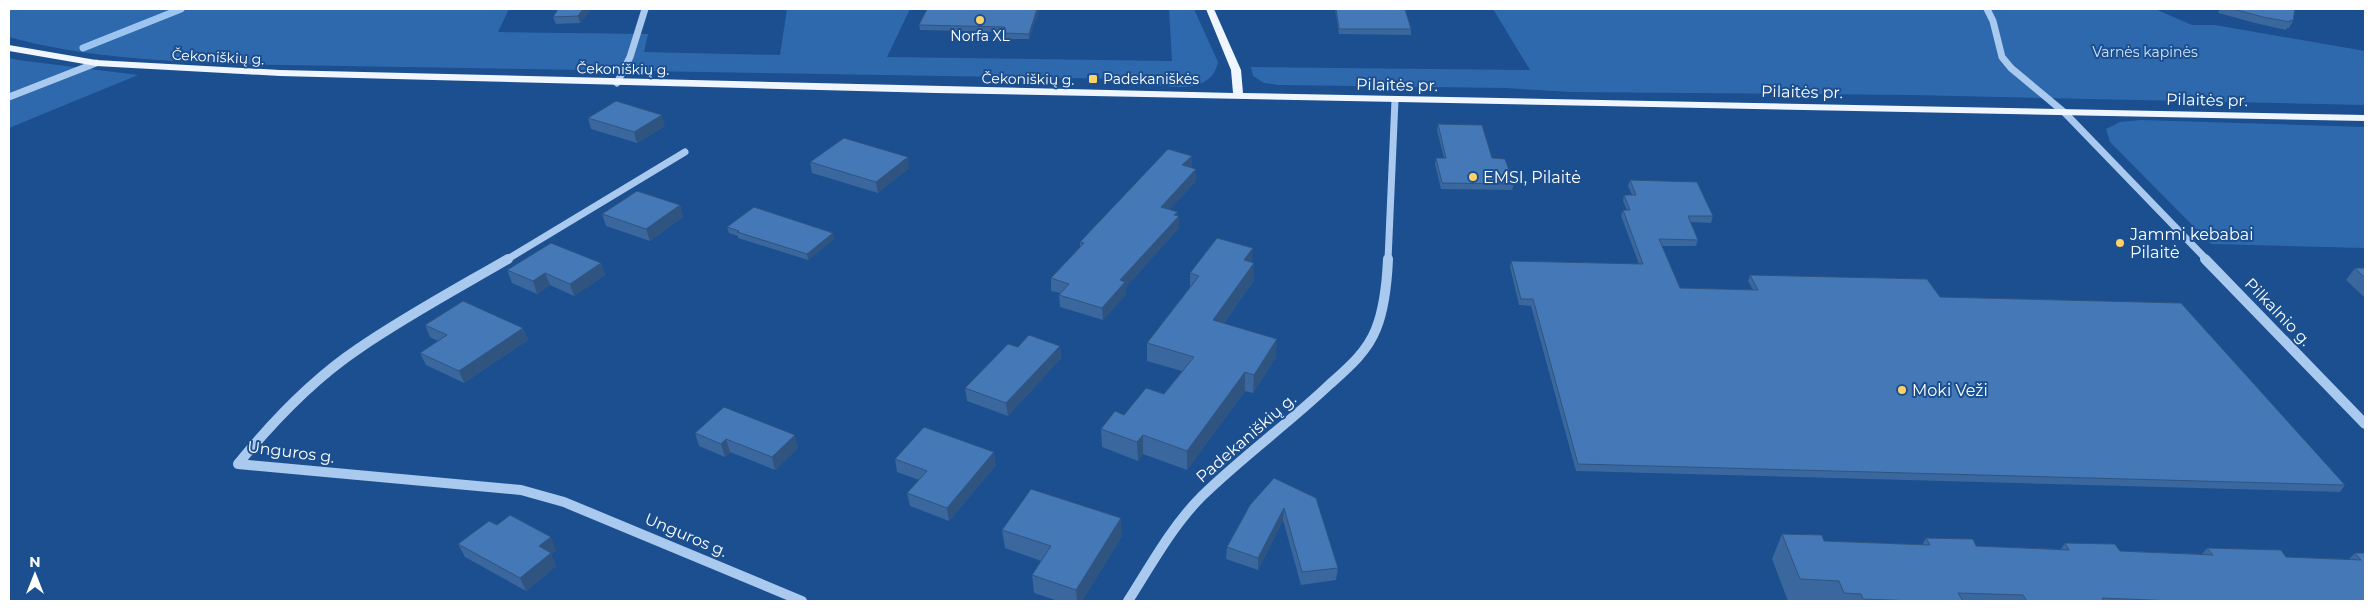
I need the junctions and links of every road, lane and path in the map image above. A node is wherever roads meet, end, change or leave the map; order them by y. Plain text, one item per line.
1 (645, 9) edge
2 (1210, 9) edge
3 (1987, 9) edge
4 (9, 48) edge
5 (96, 63) junction
6 (617, 83) junction
7 (1238, 96) junction
8 (9, 97) edge
9 (1395, 100) junction
10 (2065, 113) junction
11 (2365, 118) edge
12 (685, 152) dead end
13 (2365, 424) edge
14 (802, 601) edge
15 (1128, 601) edge

1 - 6 street
2 - 7 main road
3 - 10 street, Pilkalnio g.
4 - 5 main road, Čekoniškių g.
5 - 6 main road, Čekoniškių g.
5 - 8 street
6 - 7 main road, Čekoniškių g.
7 - 9 main road, Pilaitės pr.
9 - 10 main road, Pilaitės pr.
9 - 15 street, Padekaniškių g.
10 - 11 main road, Pilaitės pr.
10 - 13 street, Pilkalnio g.
12 - 14 street, Unguros g.

